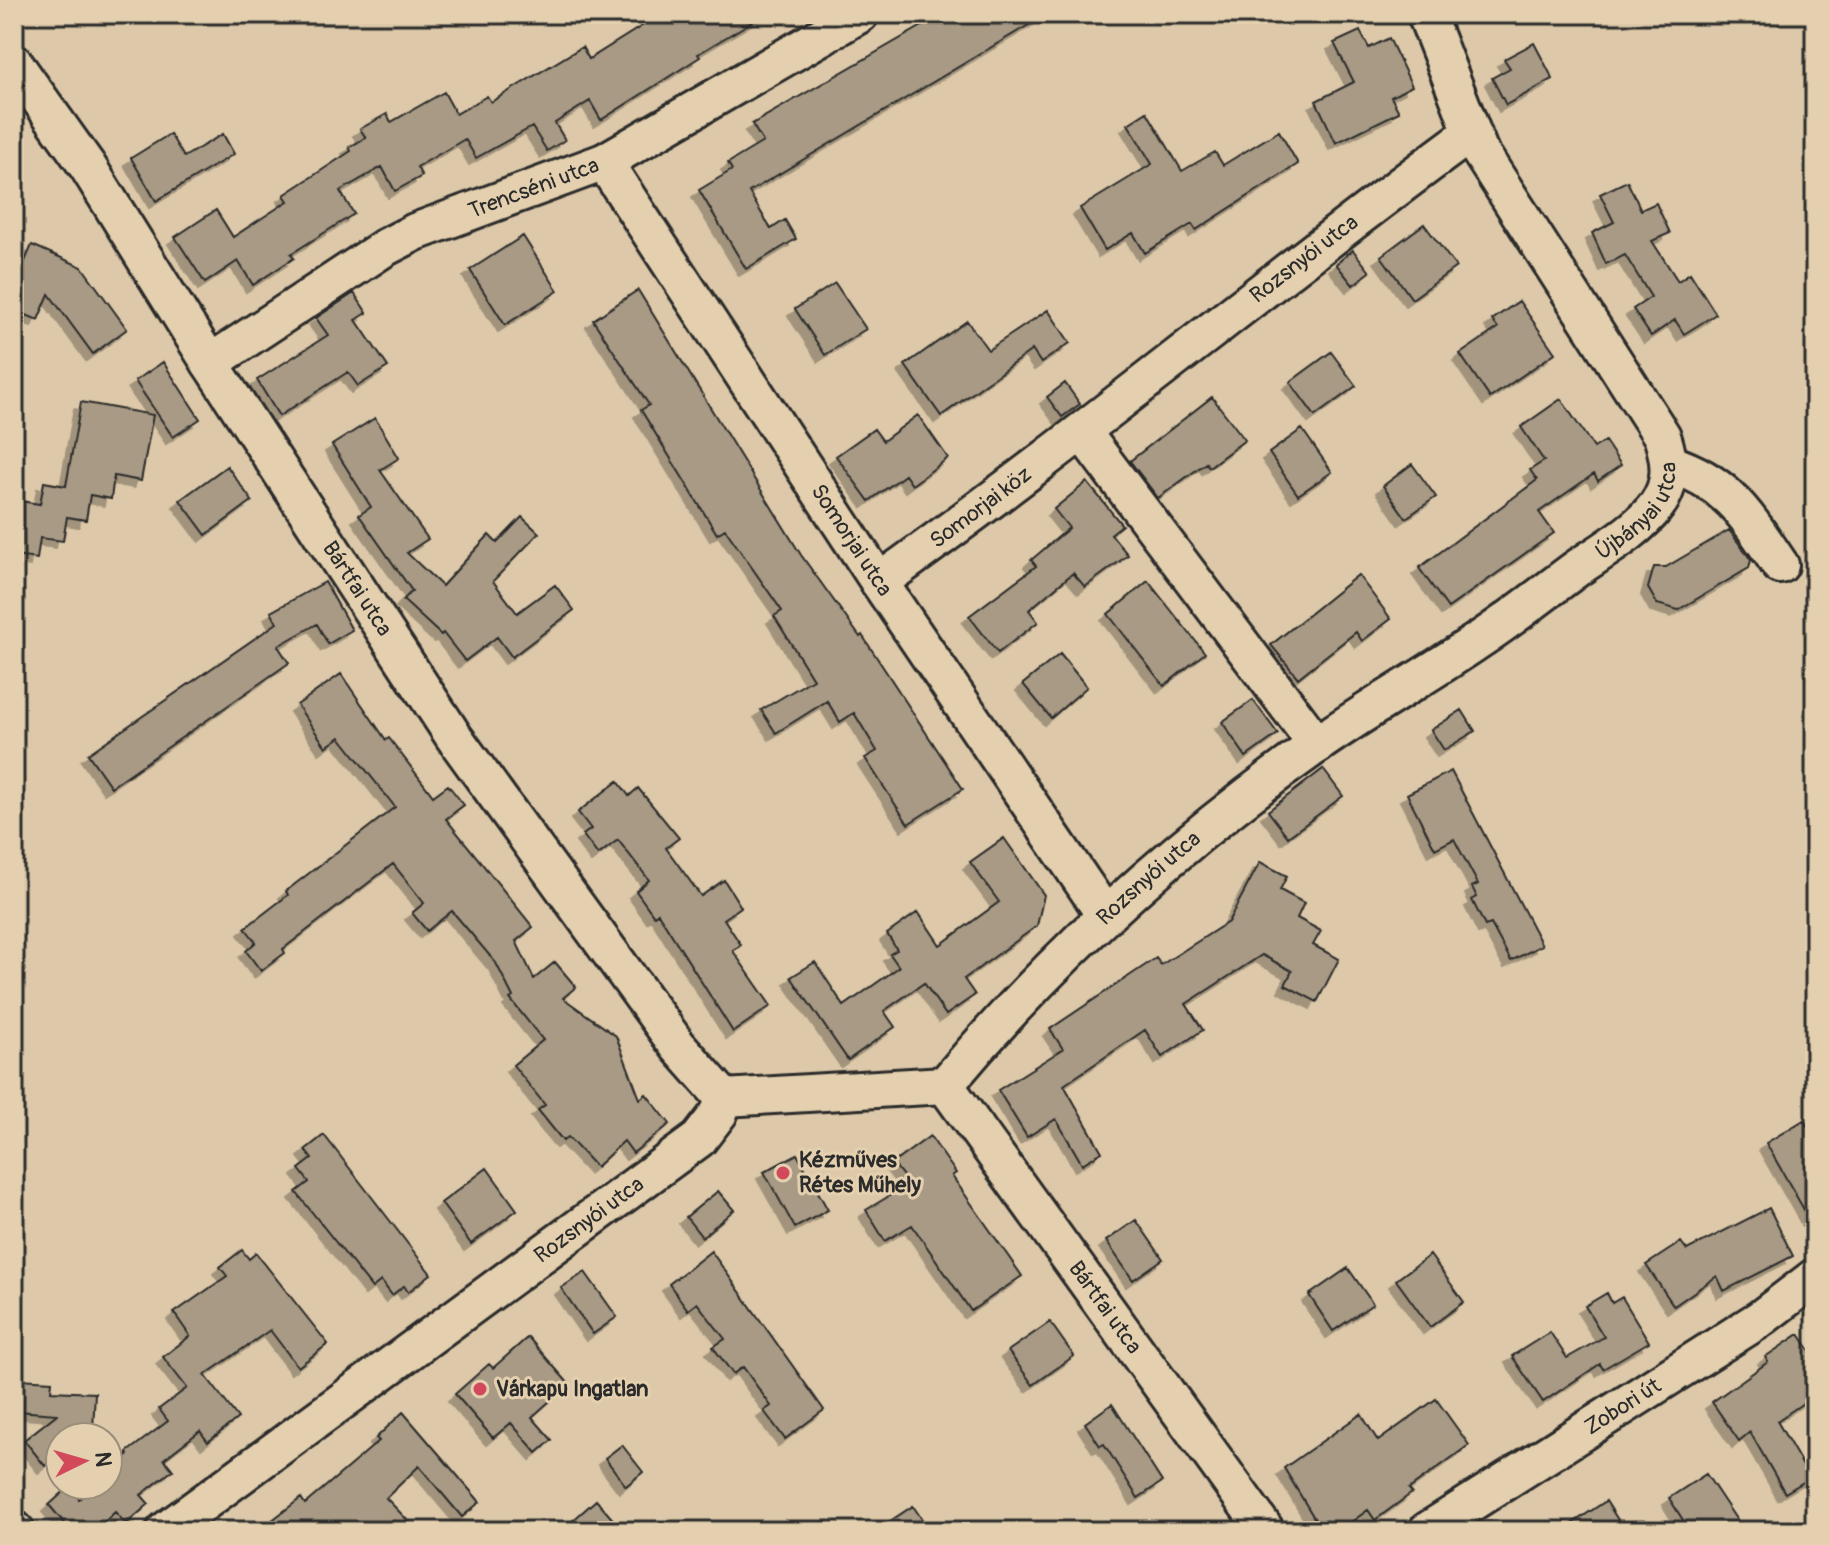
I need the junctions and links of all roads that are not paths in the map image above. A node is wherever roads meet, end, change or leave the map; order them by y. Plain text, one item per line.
1 (860, 14) edge
2 (1426, 14) edge
3 (14, 63) edge
4 (1471, 133) junction
5 (604, 162) junction
6 (210, 363) junction
7 (1083, 433) junction
8 (1671, 464) junction
9 (1780, 565) dead end
10 (879, 582) junction
11 (1317, 745) junction
12 (1105, 915) junction
13 (945, 1085) junction
14 (724, 1098) junction
15 (1815, 1277) edge
16 (165, 1531) edge
17 (1266, 1531) edge
18 (1427, 1531) edge

1 - 5 street, Trencséni utca
2 - 4 street
3 - 6 street, Bártfai utca
4 - 7 street, Rozsnyói utca
4 - 8 street, Újbányai utca
5 - 6 street, Trencséni utca
5 - 10 street, Somorjai utca
6 - 14 street, Bártfai utca
7 - 10 street, Somorjai köz
7 - 11 street
8 - 9 street
8 - 11 street, Újbányai utca
10 - 12 street, Somorjai utca
11 - 12 street, Rozsnyói utca
12 - 13 street, Rozsnyói utca
13 - 14 street
13 - 17 street, Bártfai utca
14 - 16 street, Rozsnyói utca
15 - 18 street, Zobori út

